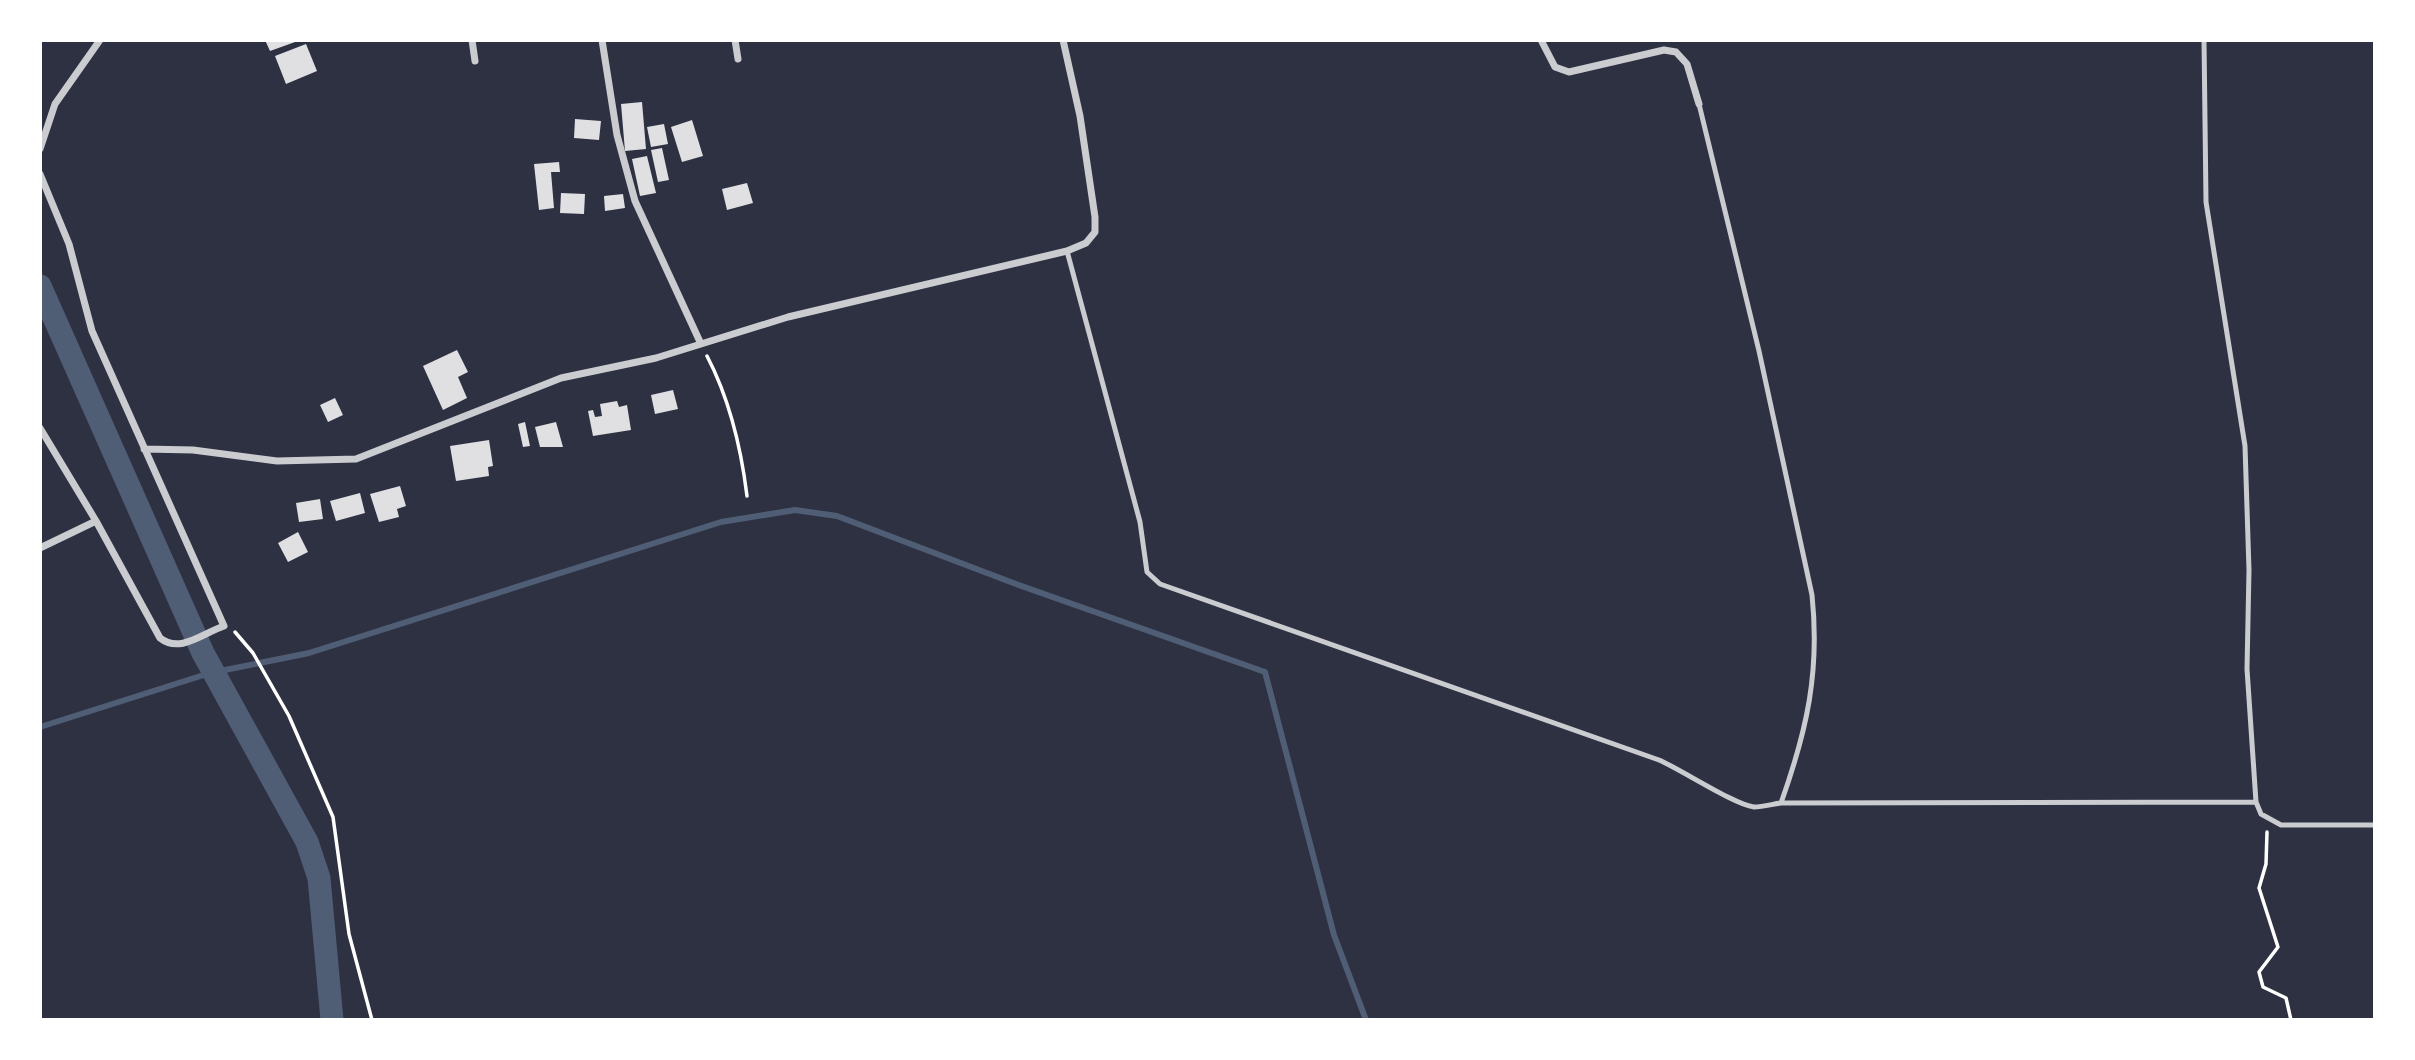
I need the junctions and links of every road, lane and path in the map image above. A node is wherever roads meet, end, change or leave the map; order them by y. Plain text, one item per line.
1 (100, 40) edge
2 (472, 40) edge
3 (602, 40) edge
4 (735, 40) edge
5 (1063, 40) edge
6 (1541, 40) edge
7 (2204, 40) edge
8 (738, 59) dead end
9 (475, 61) dead end
10 (1699, 104) joint
11 (40, 149) edge
12 (40, 174) edge
13 (1067, 251) junction
14 (701, 344) junction
15 (40, 428) edge
16 (144, 449) junction
17 (747, 496) dead end
18 (96, 521) junction
19 (40, 548) edge
20 (225, 626) junction
21 (2256, 802) junction
22 (1782, 803) junction
23 (2266, 820) junction
24 (2375, 825) edge
25 (372, 1020) edge
26 (2291, 1020) edge

1 - 11 street
2 - 9 street
3 - 14 street
4 - 8 street
5 - 13 street
6 - 10 street
7 - 21 lane
10 - 22 lane
12 - 16 street
13 - 14 street
13 - 22 lane
14 - 16 street
14 - 17 path
15 - 18 street
16 - 20 street
18 - 19 street
18 - 20 street
20 - 25 path
21 - 22 lane
21 - 23 lane
23 - 24 lane
23 - 26 path

